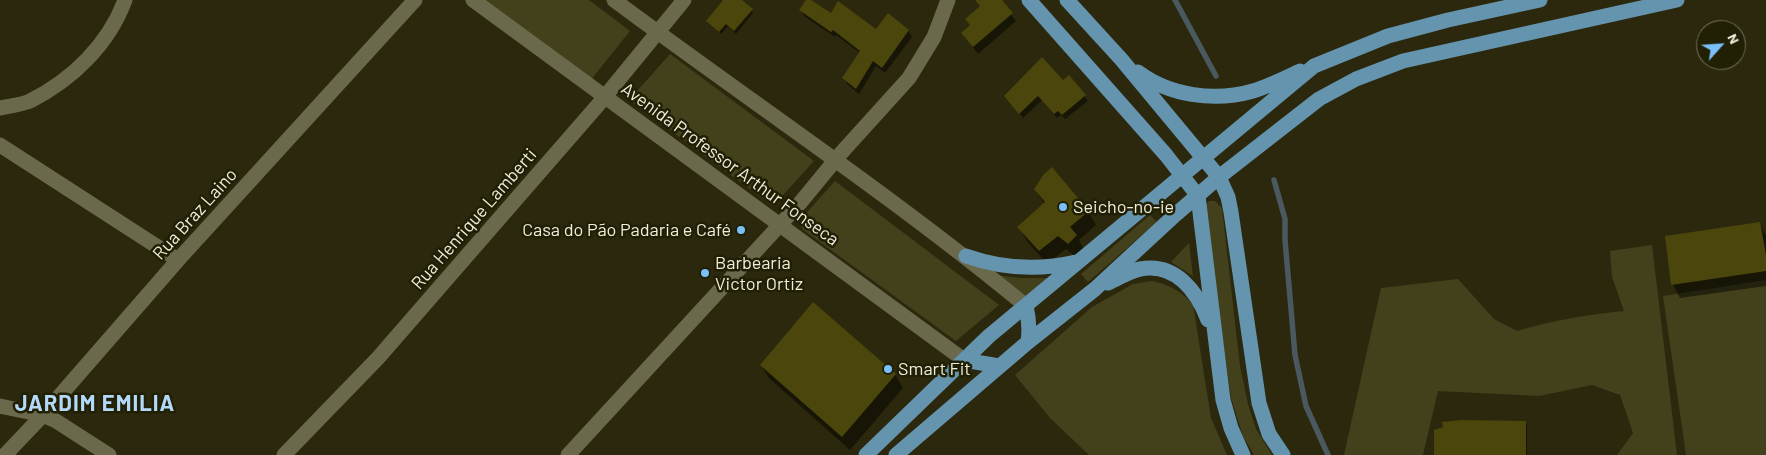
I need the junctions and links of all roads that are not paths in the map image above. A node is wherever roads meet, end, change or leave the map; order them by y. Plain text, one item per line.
1 (125, 0) edge
2 (415, 0) edge
3 (473, 0) edge
4 (614, 0) edge
5 (684, 0) edge
6 (948, 0) edge
7 (1029, 0) edge
8 (1067, 0) edge
9 (1540, 0) edge
10 (1677, 0) edge
11 (657, 32) junction
12 (1121, 59) junction
13 (1314, 66) junction
14 (605, 95) junction
15 (0, 108) edge
16 (0, 145) edge
17 (1202, 159) junction
18 (836, 160) junction
19 (1182, 175) junction
20 (1219, 177) junction
21 (1198, 196) junction
22 (780, 223) junction
23 (966, 256) junction
24 (178, 260) junction
25 (1080, 261) junction
26 (1095, 289) junction
27 (1026, 306) junction
28 (1028, 342) junction
29 (1216, 344) junction
30 (964, 360) junction
31 (999, 366) junction
32 (0, 406) edge
33 (43, 415) junction
34 (5, 455) edge
35 (109, 455) edge
36 (284, 455) edge
37 (568, 455) edge
38 (866, 455) edge
39 (896, 455) edge
40 (1242, 455) edge
41 (1283, 455) edge

1 - 15 street
2 - 24 street, Rua Braz Laino
3 - 14 street, Avenida Professor Arthur Fonseca
4 - 11 street
5 - 11 street, Rua Henrique Lamberti
6 - 18 street
7 - 19 main road
8 - 12 main road
9 - 13 main road
10 - 20 main road
11 - 14 street, Rua Henrique Lamberti
11 - 18 street
12 - 13 main road
12 - 17 main road
13 - 17 main road
14 - 22 street, Avenida Professor Arthur Fonseca
14 - 36 street, Rua Henrique Lamberti
16 - 24 street
17 - 19 main road
17 - 20 main road
18 - 22 street
18 - 23 street
19 - 21 main road
19 - 25 main road
20 - 21 main road
20 - 41 main road
21 - 26 main road
21 - 29 main road
22 - 30 street, Avenida Professor Arthur Fonseca
22 - 37 street
23 - 25 main road
23 - 27 street
24 - 33 street, Rua Braz Laino
25 - 27 main road
26 - 28 main road
26 - 29 main road
27 - 28 main road
27 - 30 main road
28 - 31 main road
29 - 40 main road
30 - 31 main road
30 - 38 main road
31 - 39 main road
32 - 33 street
33 - 34 street, Rua Braz Laino
33 - 35 street

